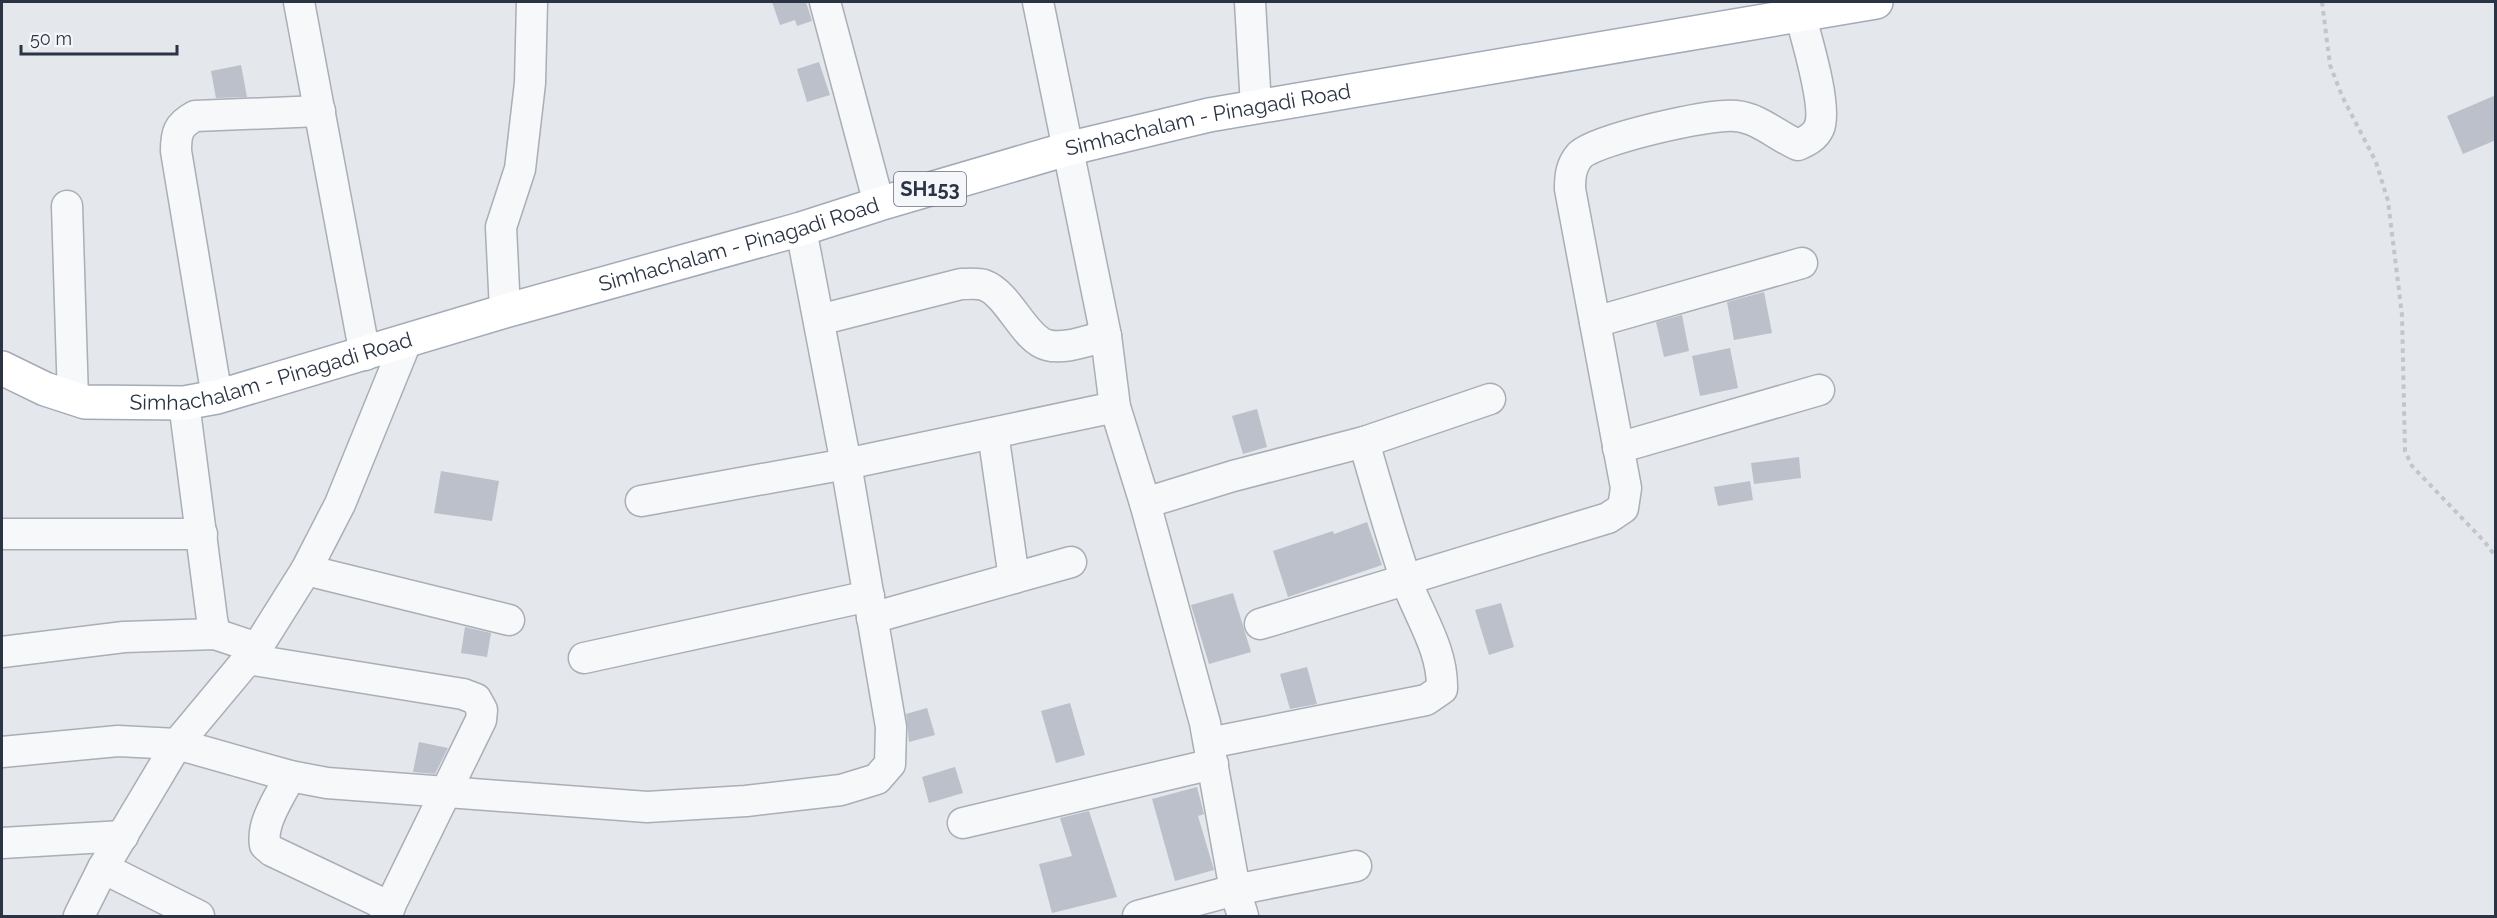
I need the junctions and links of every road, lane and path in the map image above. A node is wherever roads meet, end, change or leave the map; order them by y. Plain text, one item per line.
1 (299, 2) edge
2 (532, 2) edge
3 (825, 2) edge
4 (1038, 2) edge
5 (1250, 2) edge
6 (1876, 2) edge
7 (2322, 2) edge
8 (1800, 14) junction
9 (1256, 107) junction
10 (320, 111) junction
11 (1067, 149) junction
12 (879, 204) junction
13 (67, 206) dead end
14 (801, 229) junction
15 (1802, 263) dead end
16 (504, 311) junction
17 (819, 320) junction
18 (1595, 322) junction
19 (1106, 336) junction
20 (406, 342) junction
21 (365, 354) junction
22 (2, 368) edge
23 (1819, 390) dead end
24 (217, 397) junction
25 (73, 399) junction
26 (1491, 399) dead end
27 (184, 403) junction
28 (1115, 407) junction
29 (993, 433) junction
30 (1364, 442) junction
31 (1618, 448) junction
32 (846, 464) junction
33 (641, 501) dead end
34 (1145, 503) junction
35 (2, 534) edge
36 (202, 534) junction
37 (2496, 558) edge
38 (1071, 562) dead end
39 (306, 570) junction
40 (1014, 578) junction
41 (1406, 579) junction
42 (871, 607) junction
43 (509, 620) dead end
44 (1260, 624) dead end
45 (216, 634) junction
46 (2, 652) edge
47 (252, 653) junction
48 (584, 658) dead end
49 (177, 744) junction
50 (2, 752) edge
51 (1211, 753) junction
52 (290, 776) junction
53 (447, 793) junction
54 (963, 823) dead end
55 (123, 836) junction
56 (2, 843) edge
57 (1356, 866) dead end
58 (103, 868) junction
59 (1239, 903) edge
60 (387, 912) edge
61 (79, 916) edge
62 (199, 916) edge
63 (1138, 916) edge

1 - 10 street
2 - 16 street
3 - 12 street
4 - 11 street
5 - 9 street
6 - 8 main road, Simhachalam - Pinagadi Road / SH153
7 - 37 path
8 - 9 main road, Simhachalam - Pinagadi Road / SH153
8 - 18 street
9 - 11 main road, Simhachalam - Pinagadi Road / SH153
10 - 21 street
10 - 24 street
11 - 12 main road, Simhachalam - Pinagadi Road / SH153
11 - 19 street
12 - 14 main road, Simhachalam - Pinagadi Road / SH153
13 - 25 street
14 - 16 main road, Simhachalam - Pinagadi Road / SH153
14 - 17 street
15 - 18 street
16 - 20 main road, Simhachalam - Pinagadi Road / SH153
17 - 19 street
17 - 32 street
18 - 31 street
19 - 28 street
20 - 21 main road, Simhachalam - Pinagadi Road / SH153
20 - 39 street
21 - 24 main road, Simhachalam - Pinagadi Road / SH153
22 - 25 main road, Simhachalam - Pinagadi Road / SH153
23 - 31 street
24 - 27 main road, Simhachalam - Pinagadi Road / SH153
25 - 27 main road, Simhachalam - Pinagadi Road / SH153
26 - 30 street
27 - 36 street
28 - 29 street
28 - 34 street
29 - 32 street
29 - 40 street
30 - 34 street
30 - 41 street
31 - 41 street
32 - 33 street
32 - 42 street
34 - 51 street
35 - 36 street
36 - 45 street
38 - 40 street
39 - 43 street
39 - 47 street
40 - 42 street
41 - 44 street
41 - 51 street
42 - 48 street
42 - 53 street
45 - 46 street
45 - 47 street
47 - 49 street
47 - 53 street
49 - 50 street
49 - 52 street
49 - 55 street
51 - 54 street
51 - 59 street
52 - 53 street
52 - 60 street
53 - 60 street
55 - 56 street
55 - 58 street
57 - 59 street
58 - 61 street
58 - 62 street
59 - 63 street

